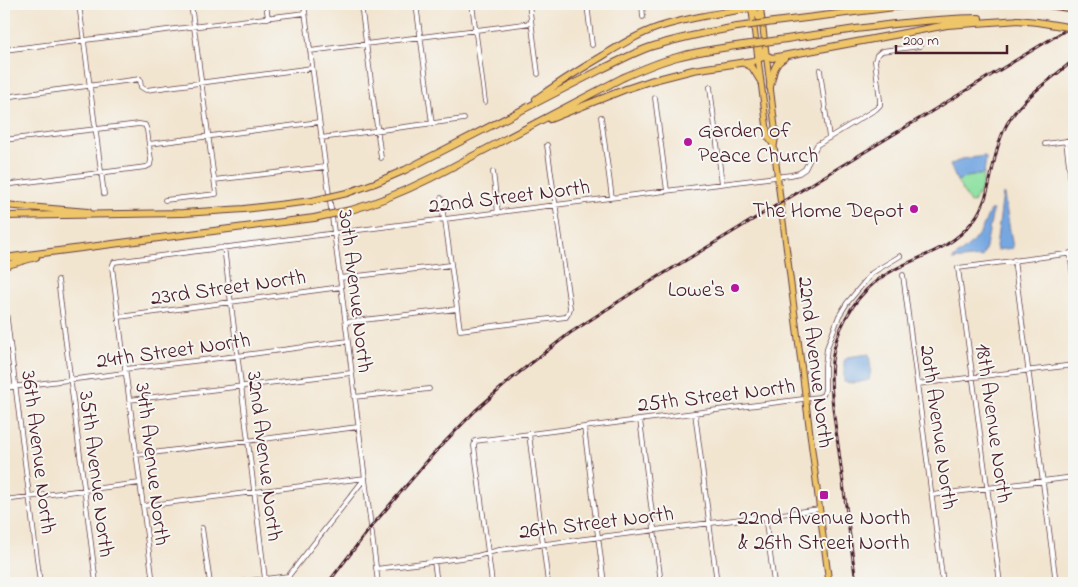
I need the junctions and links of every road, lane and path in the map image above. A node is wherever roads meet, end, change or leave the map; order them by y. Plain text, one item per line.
1 (79, 4) edge
2 (191, 4) edge
3 (266, 4) edge
4 (304, 4) edge
5 (361, 4) edge
6 (416, 4) edge
7 (472, 4) edge
8 (529, 4) edge
9 (587, 4) edge
10 (642, 4) edge
11 (741, 4) edge
12 (776, 4) edge
13 (919, 4) edge
14 (1042, 4) edge
15 (760, 5) edge
16 (751, 6) edge
17 (1071, 8) edge
18 (732, 11) junction
19 (305, 13) junction
20 (643, 17) dead end
21 (268, 18) junction
22 (1020, 20) junction
23 (531, 23) junction
24 (762, 23) junction
25 (194, 26) junction
26 (1074, 28) edge
27 (475, 30) junction
28 (421, 37) junction
29 (84, 40) junction
30 (755, 42) junction
31 (366, 44) junction
32 (592, 44) dead end
33 (920, 46) dead end
34 (4, 50) edge
35 (310, 51) junction
36 (766, 56) junction
37 (790, 56) junction
38 (757, 60) junction
39 (744, 63) junction
40 (312, 68) junction
41 (820, 70) dead end
42 (538, 74) dead end
43 (760, 80) junction
44 (201, 82) junction
45 (90, 85) junction
46 (710, 87) dead end
47 (770, 87) junction
48 (4, 97) edge
49 (655, 98) dead end
50 (485, 102) dead end
51 (517, 113) junction
52 (601, 117) dead end
53 (464, 119) dead end
54 (319, 122) junction
55 (432, 124) junction
56 (528, 128) junction
57 (96, 130) junction
58 (377, 131) junction
59 (208, 136) junction
60 (321, 138) junction
61 (829, 138) junction
62 (4, 140) edge
63 (1074, 140) edge
64 (1066, 141) junction
65 (149, 144) junction
66 (1045, 144) dead end
67 (547, 145) dead end
68 (774, 146) junction
69 (381, 158) dead end
70 (325, 166) junction
71 (493, 172) dead end
72 (101, 173) junction
73 (777, 177) junction
74 (214, 180) junction
75 (722, 184) junction
76 (4, 185) edge
77 (667, 191) junction
78 (104, 194) dead end
79 (441, 198) dead end
80 (612, 198) junction
81 (165, 200) dead end
82 (4, 205) edge
83 (556, 205) junction
84 (1074, 205) edge
85 (498, 212) junction
86 (122, 215) junction
87 (4, 216) edge
88 (444, 220) junction
89 (334, 233) junction
90 (224, 248) junction
91 (54, 251) junction
92 (1072, 253) edge
93 (900, 256) dead end
94 (4, 258) edge
95 (1014, 260) junction
96 (116, 262) joint
97 (451, 265) junction
98 (4, 266) edge
99 (903, 275) dead end
100 (340, 278) junction
101 (58, 280) dead end
102 (1074, 284) edge
103 (341, 287) junction
104 (4, 295) edge
105 (230, 302) junction
106 (457, 309) junction
107 (119, 317) junction
108 (346, 322) junction
109 (348, 341) junction
110 (237, 356) junction
111 (1074, 365) edge
112 (125, 369) junction
113 (1028, 370) junction
114 (351, 373) junction
115 (972, 378) junction
116 (70, 380) junction
117 (918, 384) junction
118 (16, 386) junction
119 (241, 386) junction
120 (4, 388) edge
121 (429, 389) dead end
122 (354, 398) junction
123 (806, 398) junction
124 (129, 400) junction
125 (695, 413) junction
126 (640, 420) junction
127 (358, 427) junction
128 (584, 427) junction
129 (529, 434) junction
130 (248, 441) junction
131 (136, 455) junction
132 (1074, 477) edge
133 (365, 478) junction
134 (1043, 481) junction
135 (140, 483) junction
136 (987, 488) junction
137 (84, 490) junction
138 (254, 492) junction
139 (932, 495) junction
140 (29, 497) junction
141 (4, 500) edge
142 (143, 506) junction
143 (820, 509) junction
144 (765, 516) junction
145 (710, 523) junction
146 (202, 528) dead end
147 (654, 530) junction
148 (598, 537) junction
149 (543, 544) junction
150 (488, 553) junction
151 (434, 561) junction
152 (376, 569) junction
153 (289, 576) junction
154 (377, 577) junction
155 (265, 579) junction
156 (40, 583) edge
157 (96, 583) edge
158 (153, 583) edge
159 (210, 583) edge
160 (233, 583) edge
161 (283, 583) edge
162 (373, 583) edge
163 (378, 583) edge
164 (437, 583) edge
165 (492, 583) edge
166 (548, 583) edge
167 (604, 583) edge
168 (661, 583) edge
169 (718, 583) edge
170 (774, 583) edge
171 (830, 583) edge
172 (944, 583) edge
173 (1000, 583) edge
174 (1056, 583) edge

1 - 29 street
2 - 25 street
3 - 21 street
4 - 19 street, 30th Avenue North
5 - 31 street
6 - 28 street
7 - 27 street
8 - 23 street
9 - 32 street
10 - 20 street
11 - 18 highway
12 - 15 highway
13 - 51 highway, bridge
14 - 17 highway
15 - 16 highway
15 - 24 main road, 22nd Avenue North
16 - 18 highway
16 - 24 highway
16 - 30 main road, 22nd Avenue North
18 - 51 highway
19 - 21 street
19 - 35 street, 30th Avenue North
21 - 25 street
22 - 26 highway, bridge
22 - 37 highway
22 - 56 highway, bridge
23 - 27 street
23 - 42 street
24 - 36 main road, 22nd Avenue North
25 - 29 street
25 - 44 street
27 - 28 street
27 - 50 street
28 - 31 street
28 - 55 street
29 - 34 street
29 - 45 street
30 - 36 highway
30 - 38 main road, 22nd Avenue North
31 - 35 street
31 - 58 street
33 - 61 street, 22nd Street North
35 - 40 street, 30th Avenue North
36 - 37 highway
36 - 38 highway
36 - 47 main road, 22nd Avenue North
37 - 47 highway
38 - 39 highway
38 - 43 main road, 22nd Avenue North
39 - 43 highway
39 - 56 highway
40 - 44 street
40 - 54 street, 30th Avenue North
41 - 61 street
43 - 68 main road, 22nd Avenue North
44 - 45 street
44 - 59 street
45 - 48 street
45 - 57 street
46 - 75 street
47 - 68 main road, 22nd Avenue North
49 - 77 street
51 - 86 highway, bridge
52 - 80 street
53 - 55 street
54 - 59 street
54 - 60 street, 30th Avenue North
55 - 58 street
56 - 91 highway, bridge
57 - 62 street
57 - 65 street
57 - 72 street
58 - 60 street
58 - 69 street
59 - 65 street
59 - 74 street
60 - 70 street, 30th Avenue North
61 - 73 street, 22nd Street North
63 - 64 street
64 - 66 street
64 - 84 street
65 - 72 street
67 - 83 street
68 - 73 main road, 22nd Avenue North
70 - 74 street
70 - 89 street, 30th Avenue North
71 - 85 street
72 - 76 street
72 - 78 street
73 - 75 street, 22nd Street North
73 - 123 main road, 22nd Avenue North
74 - 81 street
75 - 77 street, 22nd Street North
77 - 80 street, 22nd Street North
79 - 88 street
80 - 83 street, 22nd Street North
82 - 86 highway
83 - 85 street, 22nd Street North
83 - 106 street
85 - 88 street, 22nd Street North
86 - 87 highway
88 - 89 street, 22nd Street North
88 - 97 street
89 - 90 street, 22nd Street North
89 - 100 street, 30th Avenue North
90 - 96 street, 22nd Street North
90 - 105 street, 32nd Avenue North
91 - 94 highway
91 - 98 highway
92 - 95 street
92 - 102 street
93 - 123 street, 25th Street North
95 - 113 street
95 - 115 street, 18th Avenue North
96 - 107 street, 34th Avenue North
97 - 100 street
97 - 106 street
99 - 117 street, 20th Avenue North
100 - 103 street, 30th Avenue North
101 - 116 street, 35th Avenue North
103 - 105 street, 23rd Street North
103 - 108 street, 30th Avenue North
104 - 118 street, 36th Avenue North
105 - 107 street, 23rd Street North
105 - 110 street, 32nd Avenue North
106 - 108 street
107 - 112 street, 34th Avenue North
108 - 109 street, 30th Avenue North
109 - 110 street, 24th Street North
109 - 114 street, 30th Avenue North
110 - 112 street, 24th Street North
110 - 119 street, 32nd Avenue North
111 - 113 street
112 - 116 street, 24th Street North
112 - 124 street, 34th Avenue North
113 - 115 street
113 - 134 street
114 - 119 street
114 - 122 street, 30th Avenue North
115 - 117 street
115 - 136 street, 18th Avenue North
116 - 118 street, 24th Street North
116 - 137 street, 35th Avenue North
117 - 139 street, 20th Avenue North
118 - 120 street, 24th Street North
118 - 140 street, 36th Avenue North
119 - 124 street
119 - 130 street, 32nd Avenue North
121 - 122 street
122 - 127 street, 30th Avenue North
123 - 125 street, 25th Street North
123 - 143 main road, 22nd Avenue North
124 - 131 street, 34th Avenue North
125 - 126 street, 25th Street North
125 - 145 street
126 - 128 street, 25th Street North
126 - 147 street
127 - 130 street
127 - 133 street, 30th Avenue North
128 - 129 street, 25th Street North
128 - 148 street
129 - 149 street
129 - 150 street, 25th Street North
130 - 131 street
130 - 138 street, 32nd Avenue North
131 - 135 street, 34th Avenue North
132 - 134 street
133 - 138 street
133 - 152 street, 30th Avenue North
133 - 153 street
134 - 136 street
134 - 174 street
135 - 137 street
135 - 142 street, 34th Avenue North
136 - 139 street
136 - 173 street, 18th Avenue North
137 - 140 street
137 - 157 street, 35th Avenue North
138 - 142 street
138 - 155 street, 32nd Avenue North
139 - 172 street, 20th Avenue North
140 - 141 street
140 - 156 street, 36th Avenue North
142 - 158 street, 34th Avenue North
143 - 144 street, 26th Street North
143 - 171 main road, 22nd Avenue North
144 - 145 street, 26th Street North
144 - 170 street
145 - 147 street, 26th Street North
145 - 169 street
146 - 159 street
147 - 148 street, 26th Street North
147 - 168 street
148 - 149 street, 26th Street North
148 - 167 street
149 - 150 street, 26th Street North
149 - 166 street
150 - 151 street, 26th Street North
150 - 165 street
151 - 152 street, 26th Street North
151 - 164 street
152 - 154 street, 30th Avenue North
153 - 155 street
153 - 161 street
154 - 162 street
154 - 163 street, 30th Avenue North
155 - 160 street

